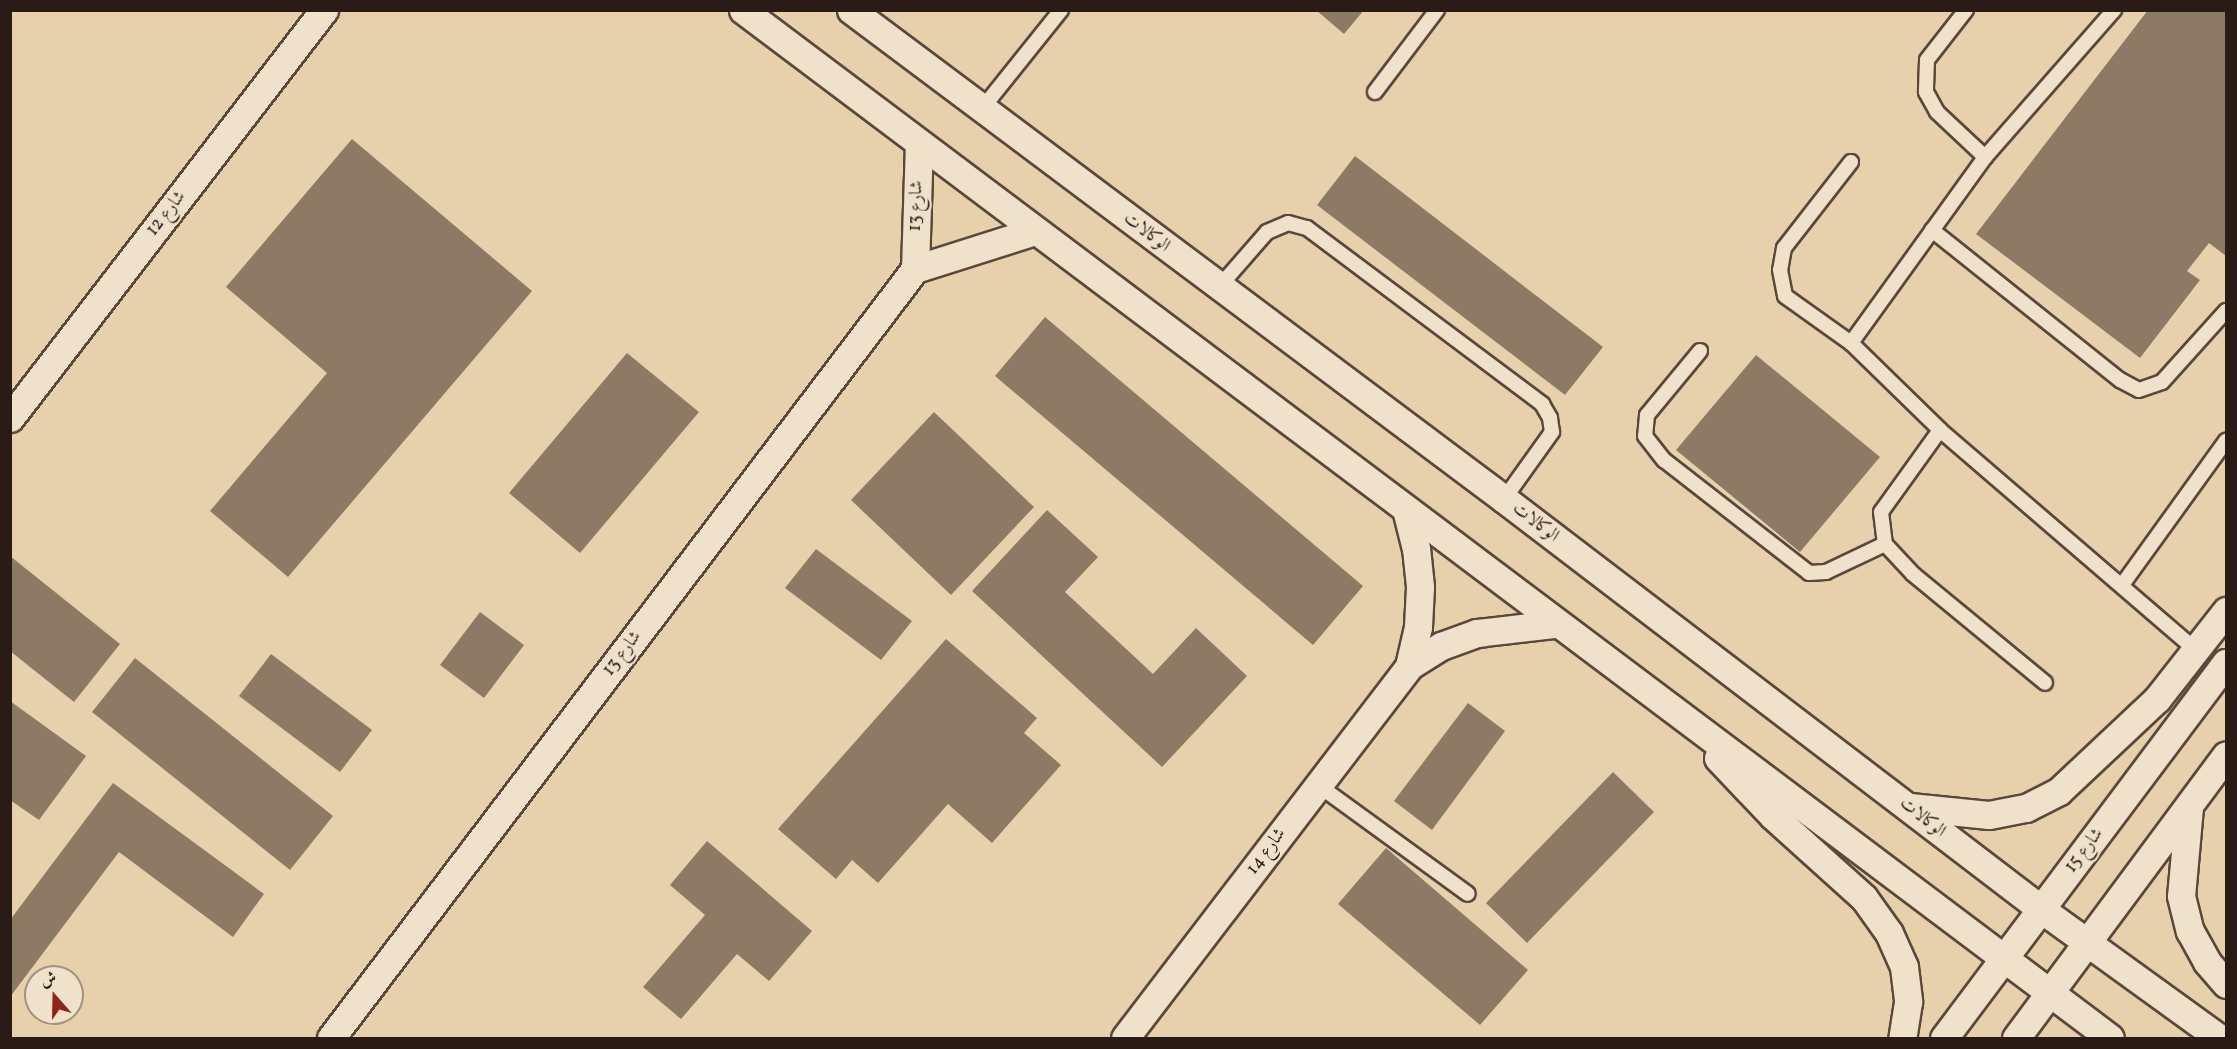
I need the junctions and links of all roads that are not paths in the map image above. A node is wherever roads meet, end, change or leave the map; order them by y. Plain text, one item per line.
1 (324, 10) edge
2 (743, 10) edge
3 (850, 10) edge
4 (1061, 10) edge
5 (1437, 10) edge
6 (1966, 10) edge
7 (2114, 10) edge
8 (1375, 93) dead end
9 (981, 110) junction
10 (919, 143) junction
11 (1985, 157) junction
12 (1851, 162) dead end
13 (1932, 230) junction
14 (1035, 231) junction
15 (915, 269) junction
16 (1219, 287) junction
17 (2226, 311) edge
18 (1851, 343) junction
19 (1700, 351) dead end
20 (10, 418) edge
21 (1940, 430) junction
22 (2226, 441) edge
23 (1504, 499) junction
24 (1407, 513) junction
25 (1885, 544) junction
26 (2122, 585) junction
27 (2226, 611) edge
28 (1555, 624) junction
29 (2196, 650) junction
30 (2226, 663) edge
31 (1409, 666) junction
32 (2045, 683) dead end
33 (1690, 722) junction
34 (2226, 755) edge
35 (1318, 785) junction
36 (2190, 803) junction
37 (1908, 806) junction
38 (1468, 894) dead end
39 (2041, 909) junction
40 (2088, 942) junction
41 (2005, 959) junction
42 (2226, 984) edge
43 (2049, 994) junction
44 (331, 1038) edge
45 (1125, 1038) edge
46 (1902, 1038) edge
47 (1944, 1038) edge
48 (2016, 1038) edge
49 (2109, 1038) edge
50 (2219, 1038) edge

1 - 20 street, شارع 12
2 - 10 street
3 - 9 street, الوكالات
4 - 9 lane
5 - 8 lane
6 - 11 lane
7 - 11 lane
9 - 16 street, الوكالات
10 - 14 street
10 - 15 street, شارع 13
11 - 13 lane
12 - 18 lane
13 - 17 lane
13 - 18 lane
14 - 15 street
14 - 24 street
15 - 44 street, شارع 13
16 - 23 street, الوكالات
16 - 23 lane
18 - 21 lane
19 - 25 lane
21 - 25 lane
21 - 26 lane
22 - 26 lane
23 - 37 street, الوكالات
24 - 28 street
24 - 31 street, شارع 14
25 - 32 lane
26 - 29 lane
27 - 29 street
28 - 31 street, شارع 14
28 - 33 street
29 - 37 street
30 - 39 street, شارع 15
31 - 35 street, شارع 14
33 - 41 street
33 - 46 street
34 - 36 street
35 - 38 lane
35 - 45 street, شارع 14
36 - 40 street
36 - 42 street
37 - 39 street, الوكالات
39 - 40 street, الوكالات
39 - 41 street, شارع 15
40 - 43 street
40 - 50 street, الوكالات
41 - 43 street
41 - 47 street, شارع 15
43 - 48 street
43 - 49 street

